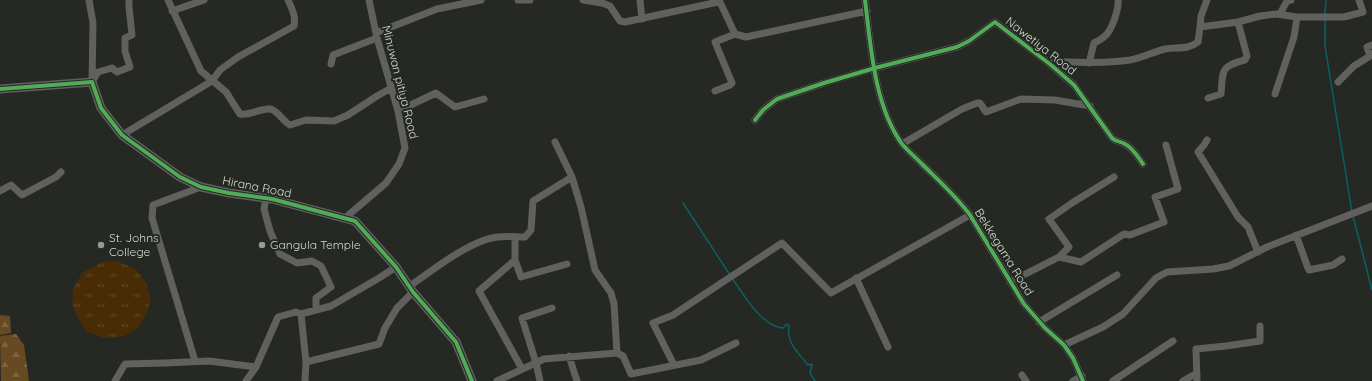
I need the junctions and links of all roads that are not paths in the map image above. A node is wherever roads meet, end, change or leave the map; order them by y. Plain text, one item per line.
1 (89, 0) edge
2 (129, 0) edge
3 (168, 0) edge
4 (204, 0) edge
5 (288, 0) edge
6 (369, 0) edge
7 (481, 0) edge
8 (518, 0) edge
9 (530, 0) edge
10 (583, 0) edge
11 (640, 0) edge
12 (865, 0) edge
13 (1118, 0) edge
14 (1207, 0) edge
15 (1292, 0) edge
16 (1359, 0) edge
17 (719, 1) edge
18 (172, 11) junction
19 (867, 11) junction
20 (1280, 14) junction
21 (1297, 17) junction
22 (642, 19) junction
23 (1238, 22) junction
24 (1200, 27) junction
25 (735, 34) junction
26 (377, 36) junction
27 (1372, 45) edge
28 (1371, 58) edge
29 (1046, 61) junction
30 (1089, 63) junction
31 (331, 64) dead end
32 (875, 68) junction
33 (212, 80) junction
34 (92, 82) junction
35 (1338, 82) dead end
36 (391, 88) junction
37 (0, 89) edge
38 (715, 90) dead end
39 (1275, 94) dead end
40 (1208, 98) dead end
41 (484, 99) dead end
42 (1090, 106) junction
43 (398, 111) junction
44 (755, 120) dead end
45 (122, 135) junction
46 (1207, 140) dead end
47 (555, 142) dead end
48 (902, 144) junction
49 (1166, 145) dead end
50 (1142, 164) dead end
51 (61, 172) dead end
52 (572, 177) junction
53 (1114, 177) dead end
54 (201, 186) junction
55 (0, 191) edge
56 (266, 198) junction
57 (1372, 206) edge
58 (970, 215) junction
59 (345, 218) junction
60 (1296, 235) junction
61 (515, 237) junction
62 (1258, 252) junction
63 (1059, 257) junction
64 (1342, 259) dead end
65 (515, 260) junction
66 (567, 264) dead end
67 (396, 267) junction
68 (1117, 275) dead end
69 (856, 278) junction
70 (1010, 282) junction
71 (411, 289) junction
72 (552, 308) dead end
73 (316, 310) junction
74 (301, 314) junction
75 (1039, 322) junction
76 (1260, 326) dead end
77 (1173, 341) dead end
78 (736, 343) dead end
79 (1064, 345) junction
80 (888, 347) dead end
81 (617, 353) junction
82 (569, 356) junction
83 (195, 361) junction
84 (306, 362) junction
85 (536, 362) junction
86 (674, 365) junction
87 (256, 367) junction
88 (522, 369) junction
89 (1197, 373) junction
90 (633, 378) edge
91 (1083, 379) edge
92 (117, 380) edge
93 (246, 381) edge
94 (305, 381) edge
95 (472, 381) edge
96 (497, 381) edge
97 (540, 381) edge
98 (577, 381) edge
99 (1073, 381) edge
100 (1112, 381) edge
101 (1183, 381) edge
102 (1198, 381) edge

1 - 34 street
2 - 34 street
3 - 18 street
4 - 18 street
5 - 33 street
6 - 26 street, Minuwan pitiya Road
7 - 26 street
8 - 9 street
10 - 22 street
11 - 22 street
12 - 19 street, Bekkegama Road
13 - 30 street
14 - 24 street
15 - 20 street
16 - 21 street
17 - 22 street
17 - 25 street
18 - 33 street
19 - 25 street
19 - 32 street, Bekkegama Road
20 - 21 street
20 - 23 street
21 - 39 street
23 - 24 street
23 - 40 street
24 - 30 street
25 - 38 street
26 - 31 street
26 - 36 street, Minuwan pitiya Road
27 - 28 street
28 - 35 street
29 - 30 street
29 - 32 street, Nawetiya Road
29 - 42 street, Nawetiya Road
32 - 44 street
32 - 48 street, Bekkegama Road
33 - 36 street
33 - 45 street
34 - 37 street
34 - 45 street, Hirana Road
36 - 43 street, Minuwan pitiya Road
41 - 43 street
42 - 48 street
42 - 50 street, Nawetiya Road
43 - 59 street, Minuwan pitiya Road
45 - 54 street, Hirana Road
46 - 62 street
47 - 52 street
48 - 58 street, Bekkegama Road
49 - 63 street
51 - 55 street
52 - 61 street
52 - 81 street
53 - 63 street
54 - 56 street, Hirana Road
54 - 83 street
56 - 59 street, Hirana Road
56 - 73 street
57 - 60 street
58 - 69 street
58 - 70 street, Bekkegama Road
59 - 67 street, Hirana Road
60 - 62 street
60 - 64 street
61 - 65 street
61 - 71 street
62 - 79 street
63 - 70 street
65 - 66 street
65 - 88 street
67 - 71 street, Hirana Road
67 - 73 street
68 - 75 street
69 - 80 street
69 - 86 street
70 - 75 street, Bekkegama Road
71 - 84 street
71 - 95 street, Hirana Road
72 - 85 street
73 - 74 street
74 - 84 street
74 - 87 street
75 - 79 street, Bekkegama Road
76 - 89 street
77 - 100 street
78 - 86 street
79 - 91 street, Bekkegama Road
81 - 82 street
81 - 90 street
82 - 85 street
82 - 98 street
83 - 87 street
83 - 92 street
84 - 94 street
85 - 88 street
85 - 97 street
86 - 90 street
87 - 93 street
88 - 96 street
89 - 101 street
89 - 102 street
91 - 99 street

